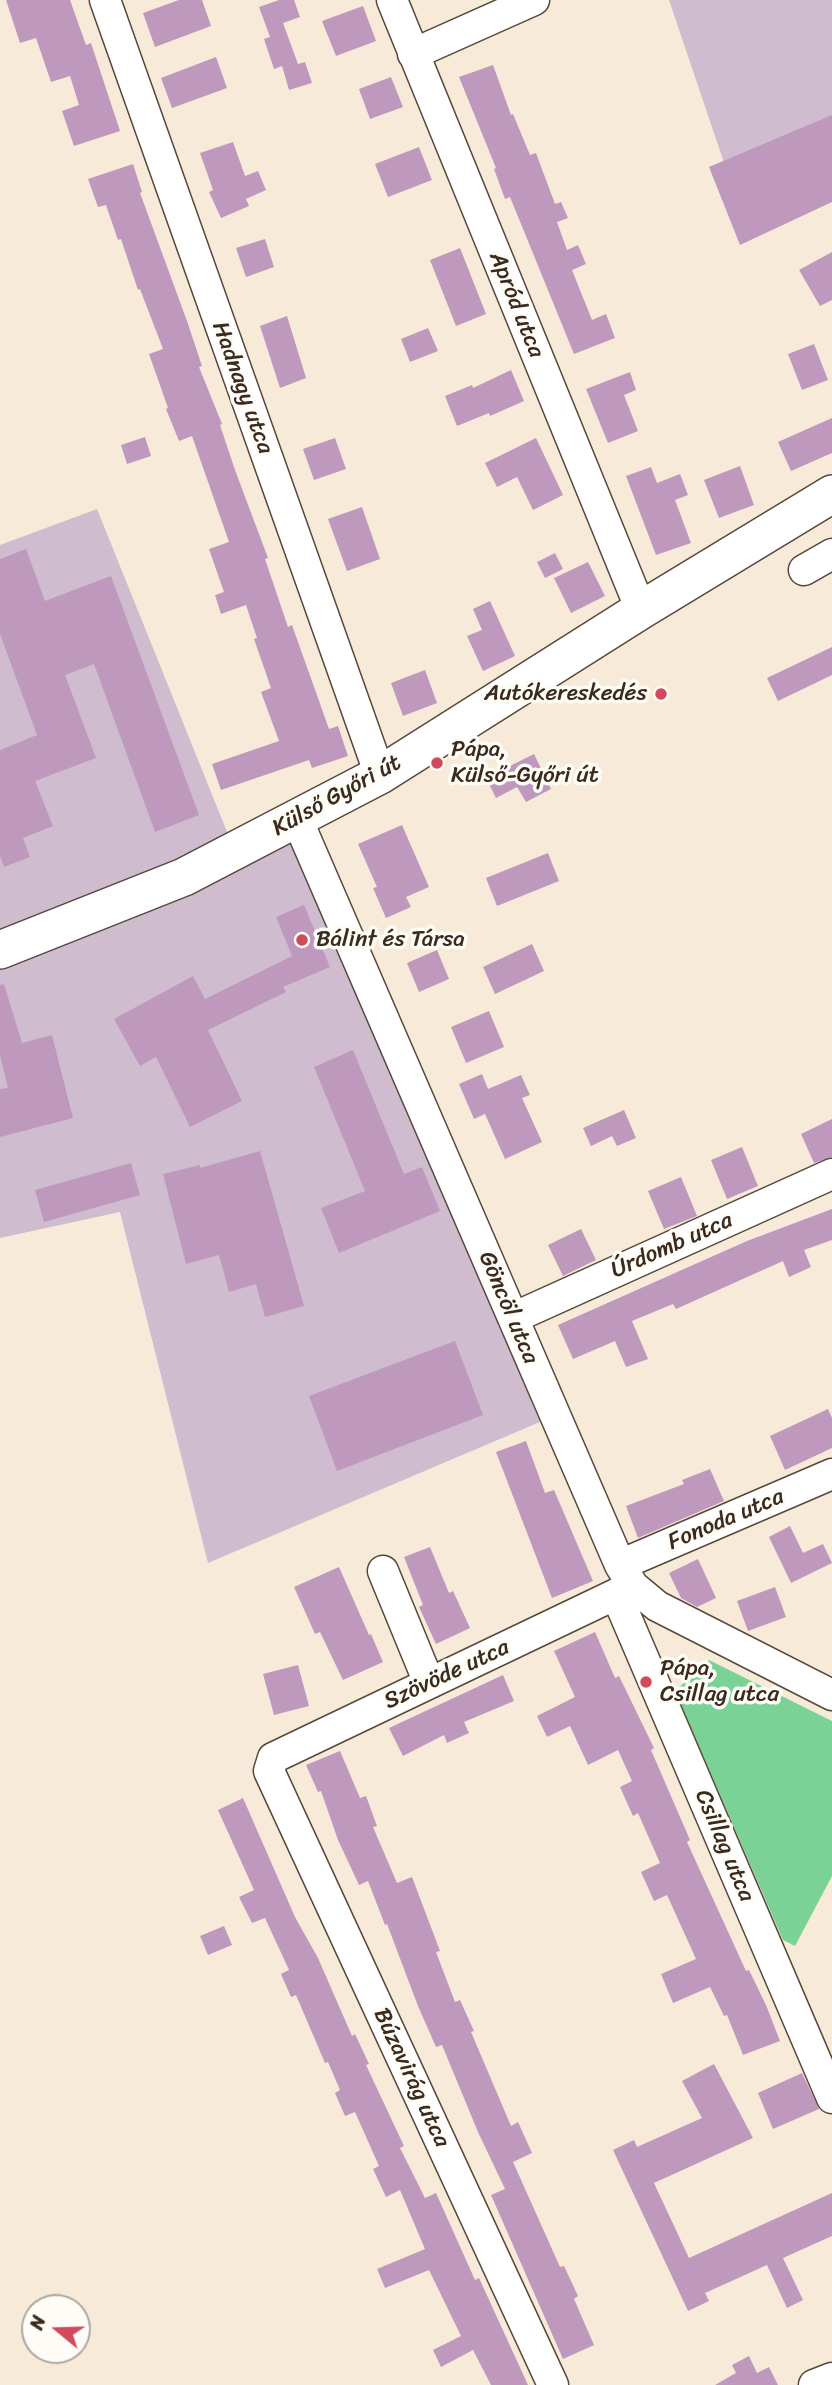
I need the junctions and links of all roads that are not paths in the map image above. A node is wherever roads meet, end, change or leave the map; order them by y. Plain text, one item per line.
1 (105, 0) edge
2 (392, 0) edge
3 (534, 0) edge
4 (413, 54) junction
5 (832, 494) edge
6 (832, 554) edge
7 (804, 570) dead end
8 (641, 610) junction
9 (380, 775) junction
10 (297, 820) junction
11 (0, 950) edge
12 (832, 1174) edge
13 (513, 1318) junction
14 (832, 1474) edge
15 (383, 1570) dead end
16 (623, 1582) junction
17 (429, 1683) junction
18 (832, 1695) edge
19 (269, 1771) joint
20 (832, 2098) edge
21 (832, 2378) edge
22 (553, 2385) edge
23 (814, 2385) edge

1 - 9 street, Hadnagy utca
2 - 4 street, Apród utca
3 - 4 street
4 - 8 street, Apród utca
5 - 8 main road, Külső Győri út
6 - 7 street
8 - 9 main road, Külső Győri út
9 - 10 main road, Külső Győri út
10 - 11 main road, Külső Győri út
10 - 13 street, Göncöl utca
12 - 13 street, Úrdomb utca
13 - 16 street, Göncöl utca
14 - 16 street, Fonoda utca
15 - 17 street
16 - 17 street, Szövöde utca
16 - 18 street, Göncöl utca
16 - 20 street, Csillag utca
17 - 19 street, Szövöde utca
19 - 22 street, Búzavirág utca
21 - 23 street

